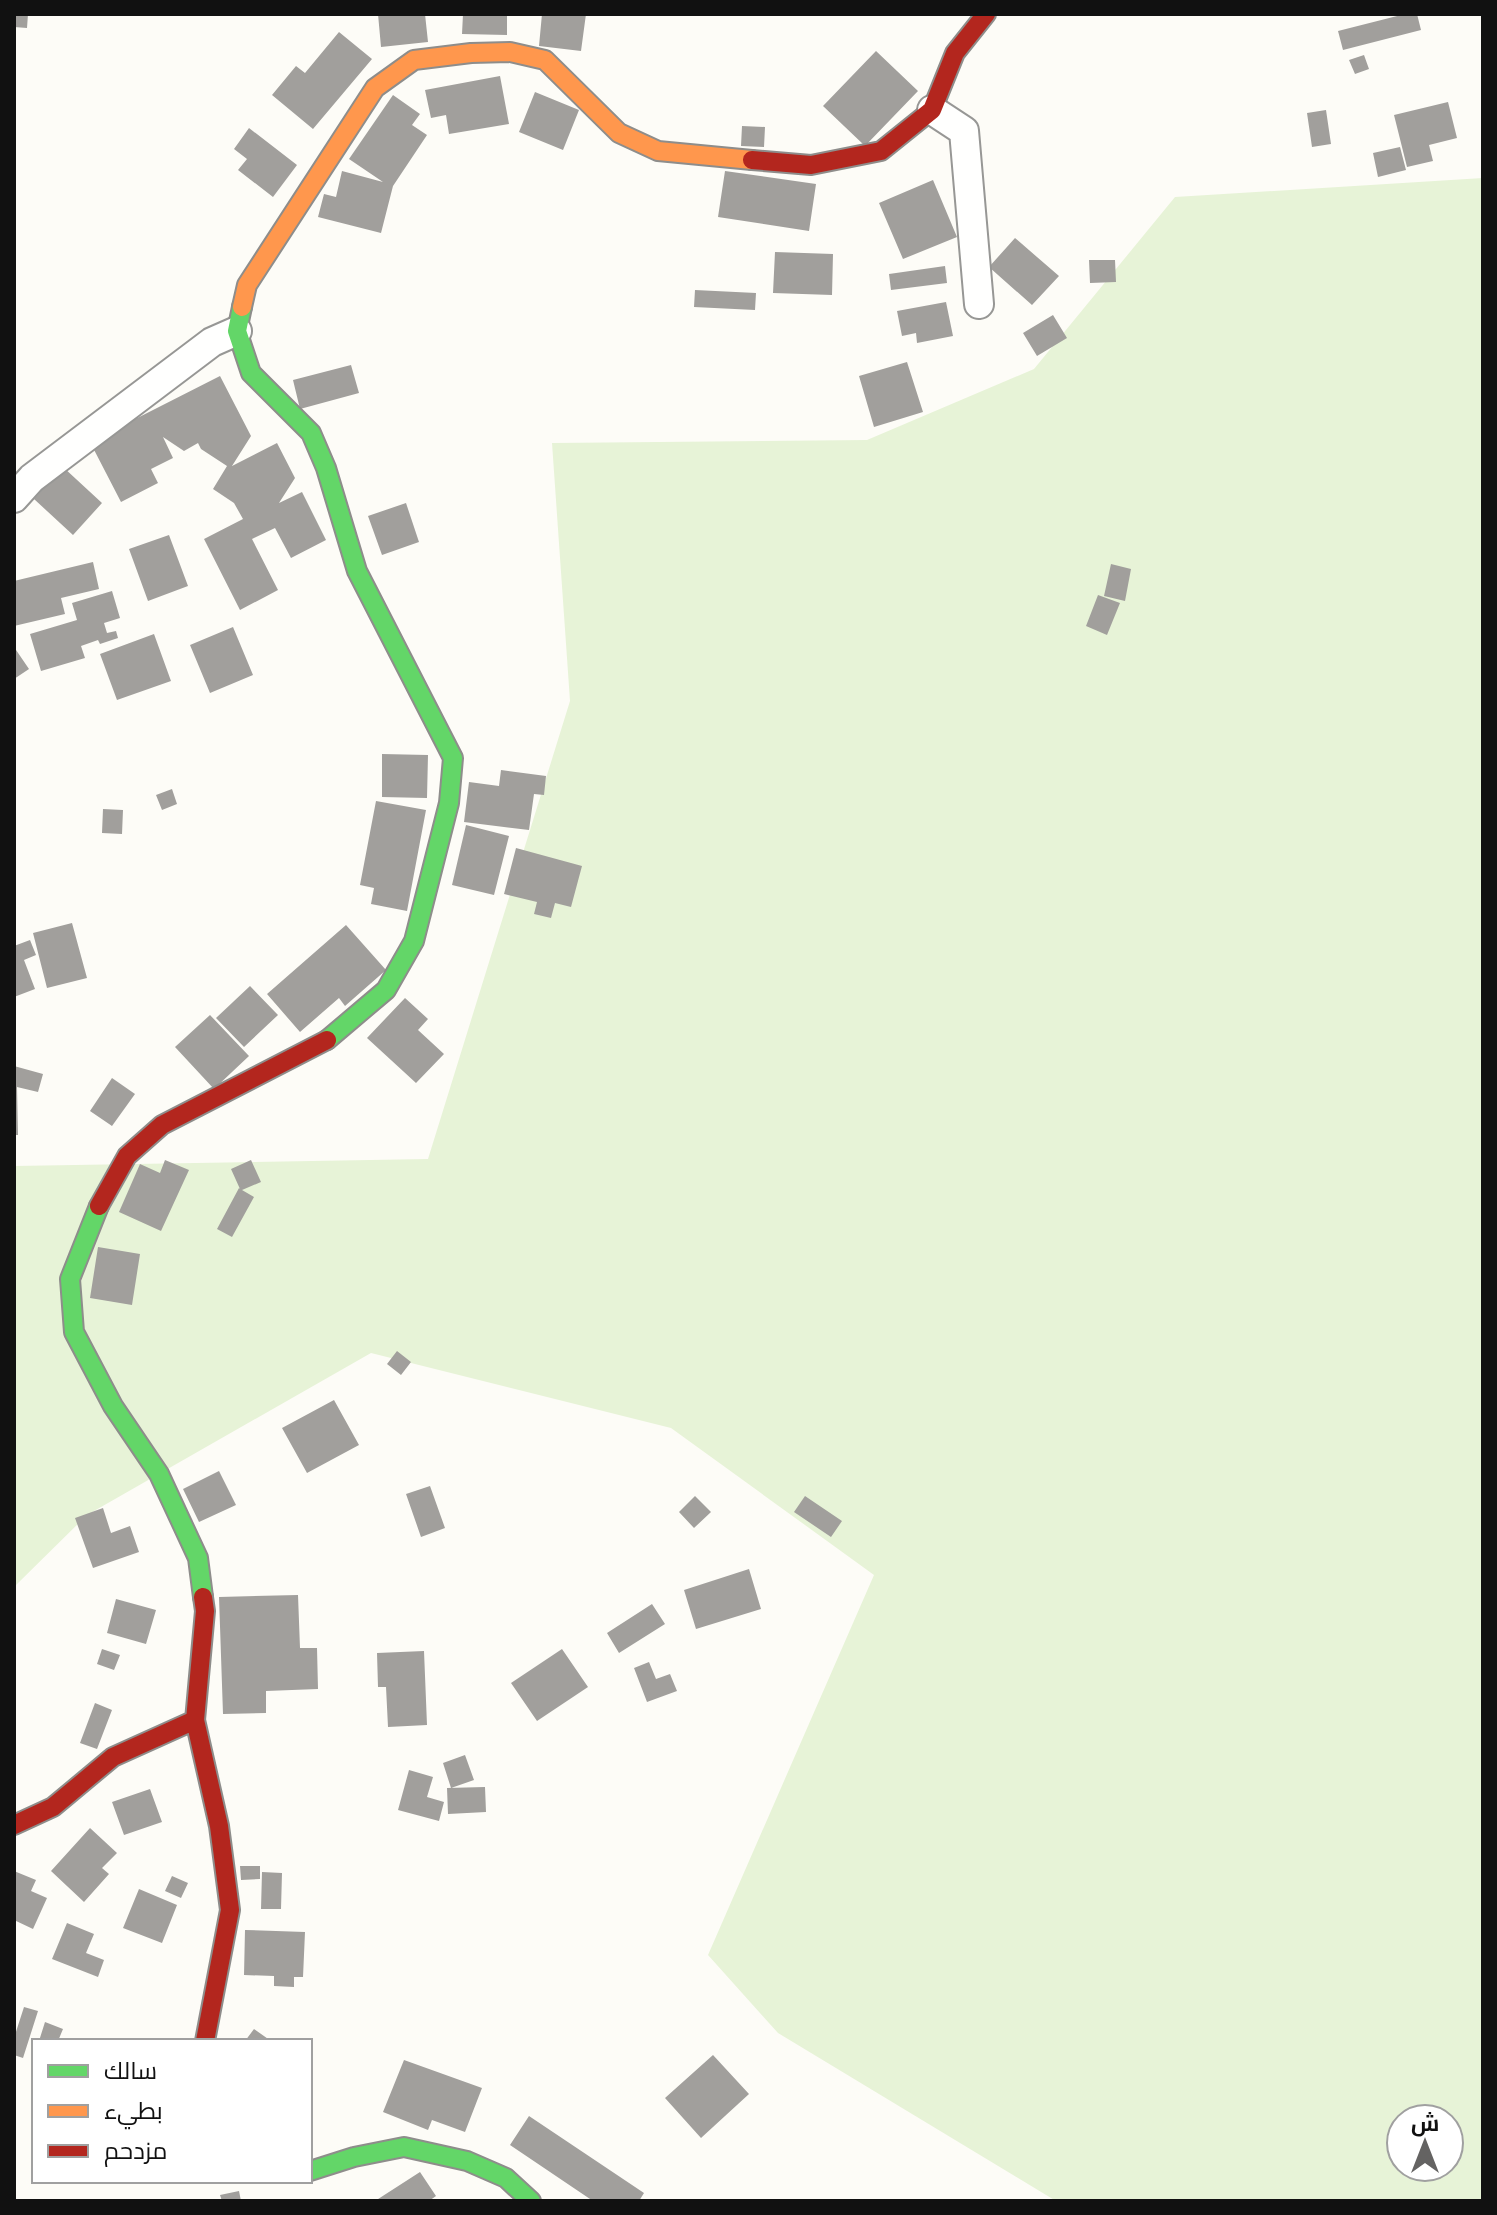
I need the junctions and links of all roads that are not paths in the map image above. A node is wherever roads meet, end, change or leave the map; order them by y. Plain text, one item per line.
1 (986, 14) edge
2 (932, 110) junction
3 (979, 304) dead end
4 (237, 331) junction
5 (14, 498) edge
6 (195, 1720) junction
7 (14, 1825) edge
8 (205, 2039) edge
9 (312, 2170) edge
10 (531, 2201) edge

1 - 2 street
2 - 3 street
2 - 4 street
4 - 5 street
4 - 6 street
6 - 7 street
6 - 8 street
9 - 10 street

